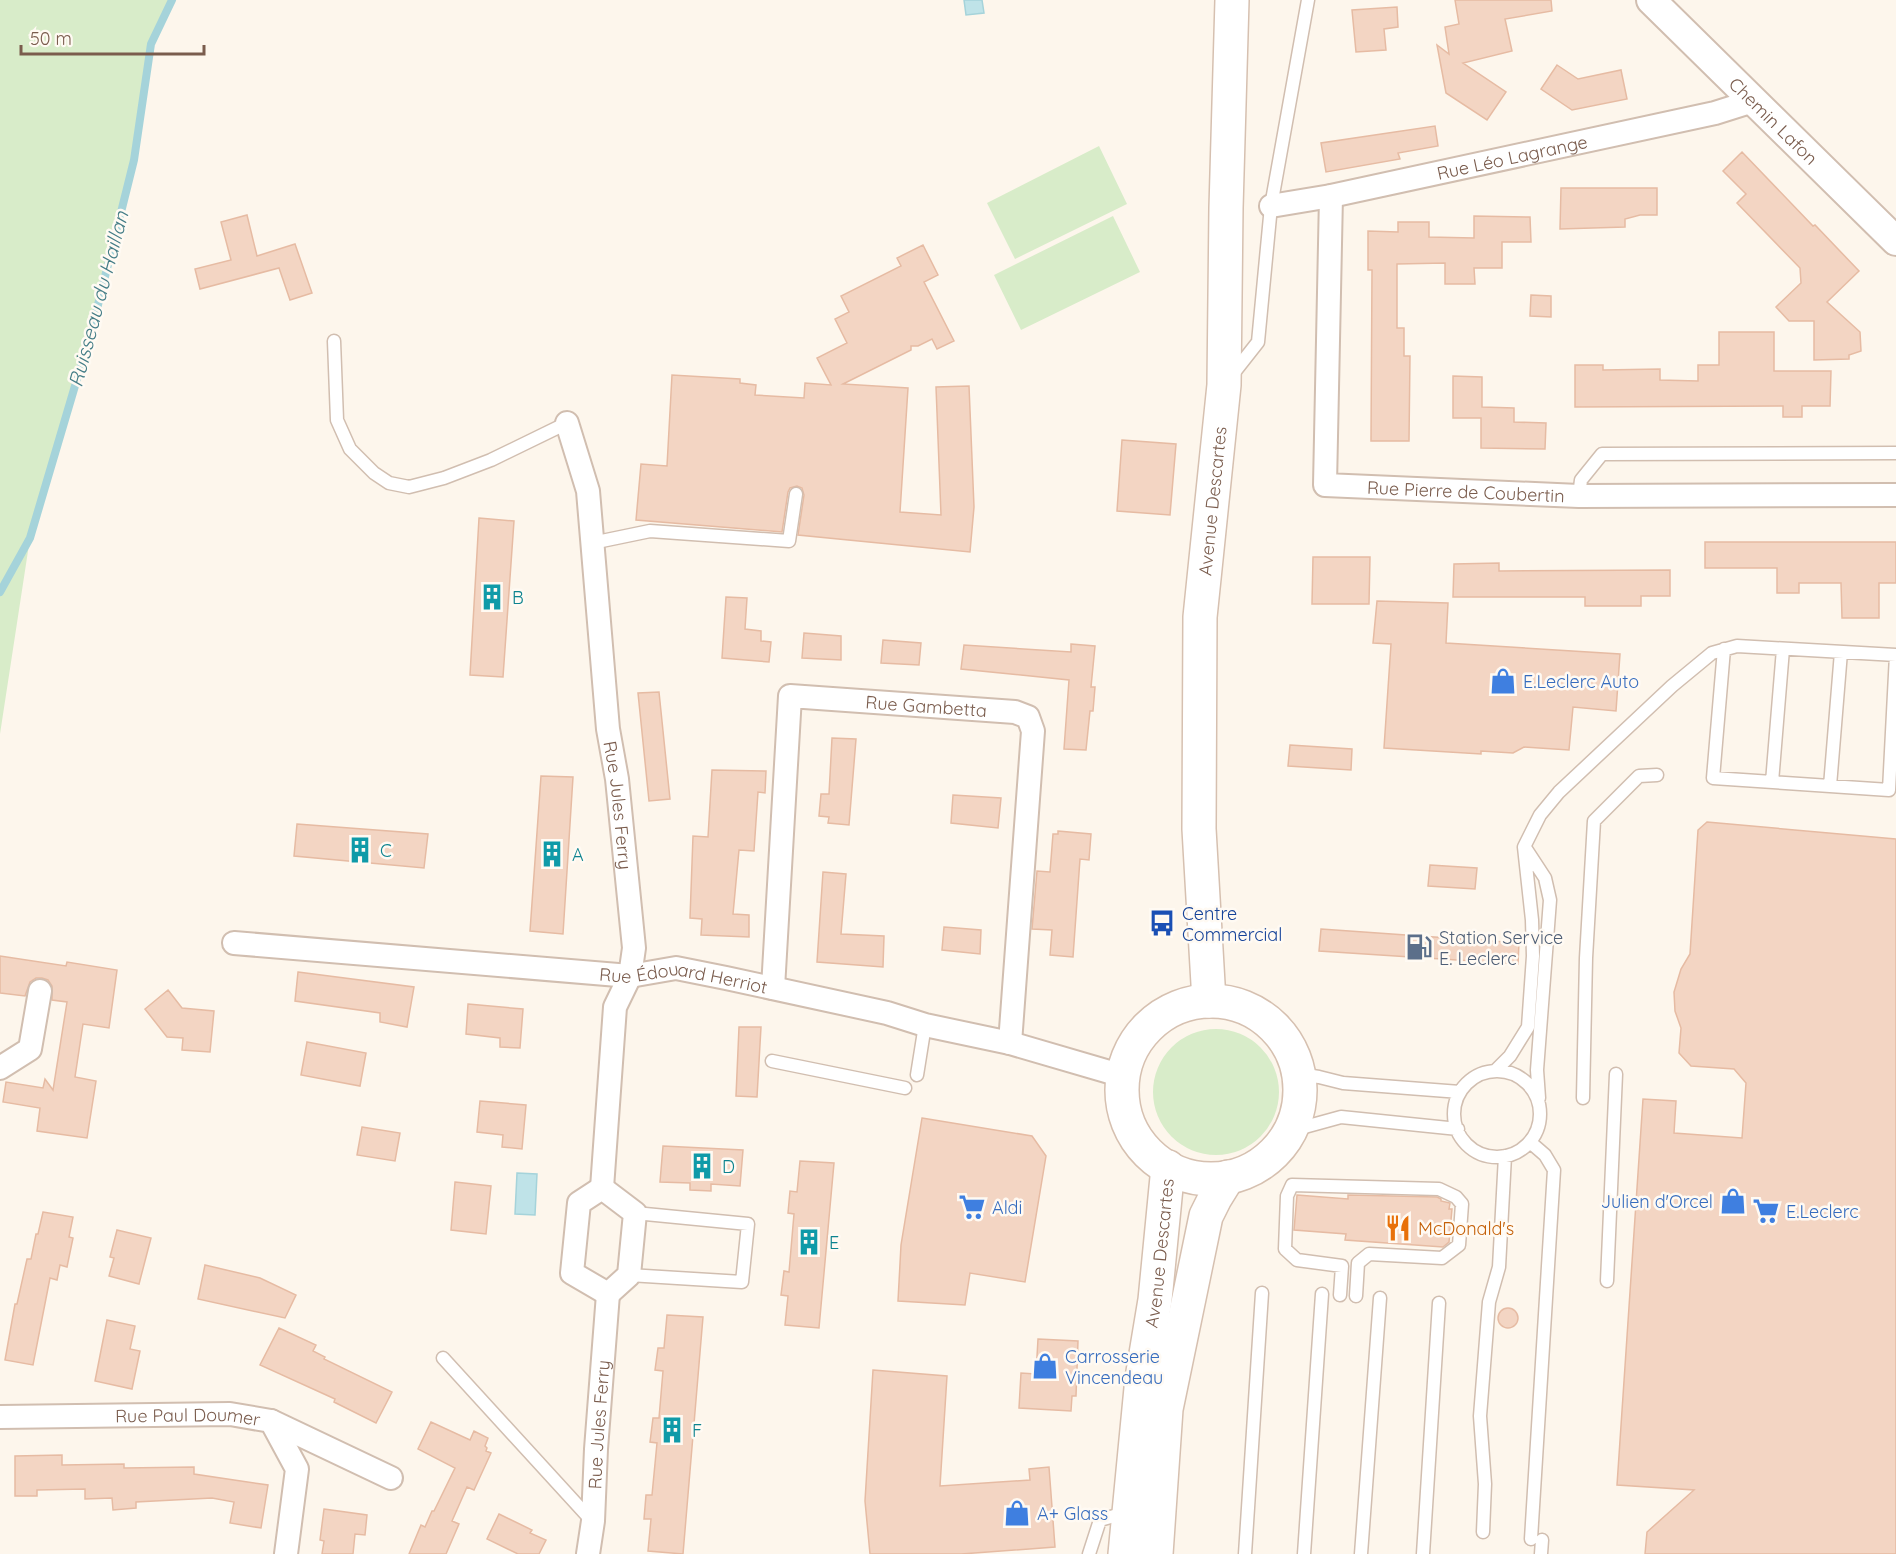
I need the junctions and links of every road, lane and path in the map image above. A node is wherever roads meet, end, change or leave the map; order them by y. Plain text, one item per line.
1 (1232, 0) edge
2 (1308, 0) edge
3 (1652, 0) edge
4 (1752, 100) junction
5 (1330, 196) junction
6 (1270, 206) junction
7 (1896, 241) edge
8 (334, 341) dead end
9 (1224, 385) junction
10 (567, 423) joint
11 (1896, 453) edge
12 (796, 494) dead end
13 (1896, 495) edge
14 (1579, 496) junction
15 (592, 543) junction
16 (1724, 649) junction
17 (1783, 649) junction
18 (1841, 652) junction
19 (1896, 655) edge
20 (1657, 775) dead end
21 (1772, 782) junction
22 (1830, 786) junction
23 (1524, 847) junction
24 (234, 943) dead end
25 (630, 976) junction
26 (772, 988) junction
27 (40, 991) dead end
28 (1209, 1001) junction
29 (925, 1025) junction
30 (1010, 1043) junction
31 (772, 1061) dead end
32 (0, 1068) edge
33 (1496, 1070) junction
34 (1299, 1074) junction
35 (1616, 1074) dead end
36 (917, 1075) dead end
37 (1123, 1076) junction
38 (905, 1088) dead end
39 (1460, 1092) junction
40 (1582, 1098) dead end
41 (1540, 1108) junction
42 (1458, 1129) junction
43 (1290, 1131) junction
44 (1530, 1142) junction
45 (1505, 1156) junction
46 (1168, 1167) junction
47 (1228, 1177) junction
48 (602, 1188) junction
49 (635, 1213) junction
50 (629, 1275) junction
51 (1607, 1281) dead end
52 (1262, 1293) dead end
53 (608, 1294) junction
54 (1322, 1294) dead end
55 (1340, 1294) dead end
56 (1356, 1296) dead end
57 (1380, 1298) dead end
58 (1439, 1303) dead end
59 (443, 1358) dead end
60 (0, 1417) edge
61 (271, 1421) junction
62 (392, 1478) dead end
63 (1129, 1512) junction
64 (593, 1521) junction
65 (1483, 1532) dead end
66 (286, 1554) edge
67 (588, 1554) edge
68 (1089, 1554) edge
69 (1125, 1554) edge
70 (1156, 1554) edge
71 (1245, 1554) edge
72 (1304, 1554) edge
73 (1361, 1554) edge
74 (1423, 1554) edge
75 (1541, 1554) edge

1 - 9 main road, Avenue Descartes
2 - 6 lane
3 - 4 street, Chemin Lafon
4 - 5 street, Rue Léo Lagrange
4 - 7 street, Chemin Lafon
5 - 6 street, Rue Léo Lagrange
5 - 14 street, Rue Pierre de Coubertin
6 - 9 lane
8 - 10 lane
9 - 28 main road, Avenue Descartes
10 - 15 street, Rue Jules Ferry
11 - 14 lane
12 - 15 lane
13 - 14 street, Rue Pierre de Coubertin
15 - 25 street, Rue Jules Ferry
16 - 17 lane
16 - 21 lane
16 - 23 lane
17 - 18 lane
17 - 21 lane
18 - 19 lane
18 - 22 lane
19 - 22 lane
20 - 40 lane
21 - 22 lane
23 - 33 lane
23 - 41 lane
24 - 25 street, Rue Édouard Herriot
25 - 26 street, Rue Édouard Herriot
25 - 48 street, Rue Jules Ferry
26 - 29 street, Rue Édouard Herriot
26 - 30 street, Rue Gambetta
27 - 32 street
28 - 34 main road, Avenue Descartes
28 - 37 main road, Avenue Descartes
29 - 30 street, Rue Édouard Herriot
29 - 36 lane
30 - 37 street, Rue Édouard Herriot
31 - 38 lane
33 - 39 lane
33 - 41 lane
34 - 39 lane
34 - 43 main road, Avenue Descartes
35 - 51 lane
37 - 46 main road, Avenue Descartes
39 - 42 lane
41 - 44 lane
42 - 43 lane
42 - 45 lane
43 - 47 main road, Avenue Descartes
44 - 45 lane
44 - 75 lane
45 - 65 lane
46 - 47 main road, Avenue Descartes
46 - 63 main road, Avenue Descartes
47 - 70 main road, Avenue Descartes
48 - 49 street
48 - 53 street
49 - 50 street
49 - 50 lane
50 - 53 street
52 - 71 lane
53 - 64 street, Rue Jules Ferry
54 - 72 lane
55 - 56 lane
57 - 73 lane
58 - 74 lane
59 - 64 lane
60 - 61 street, Rue Paul Doumer
61 - 62 street
61 - 66 street, Rue Paul Doumer
63 - 68 lane
63 - 69 main road, Avenue Descartes
64 - 67 street, Rue Jules Ferry

